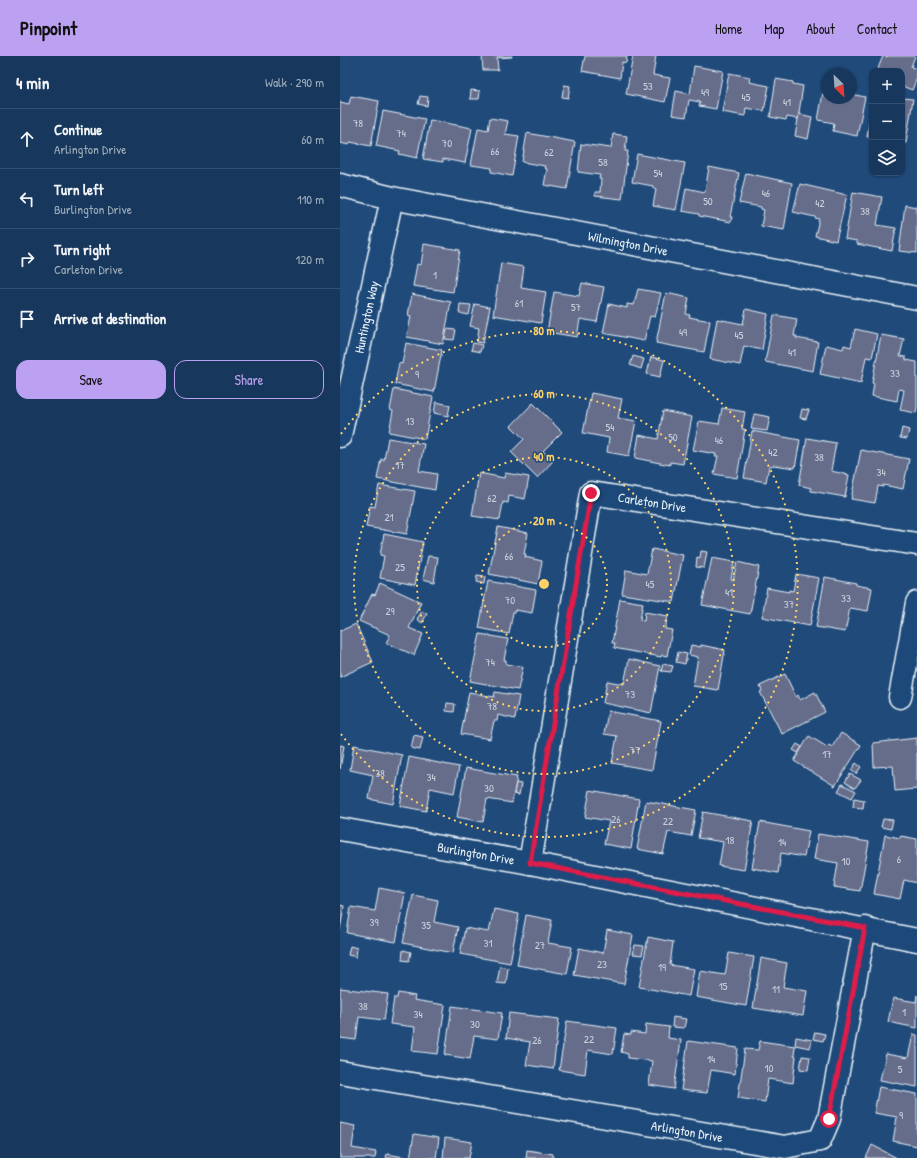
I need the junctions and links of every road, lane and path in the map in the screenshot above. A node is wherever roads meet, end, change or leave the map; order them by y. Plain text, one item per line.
1 (340, 185) edge
2 (392, 198) junction
3 (917, 298) edge
4 (340, 436) edge
5 (917, 544) edge
6 (917, 603) edge
7 (900, 697) dead end
8 (340, 829) edge
9 (530, 863) junction
10 (865, 928) junction
11 (917, 940) edge
12 (340, 1072) edge

1 - 2 street, Wilmington Drive
2 - 3 street, Wilmington Drive
2 - 4 street, Huntington Way
5 - 9 street, Carleton Drive
6 - 7 street
8 - 9 street, Burlington Drive
9 - 10 street, Burlington Drive
10 - 11 street, Burlington Drive
10 - 12 street, Arlington Drive

